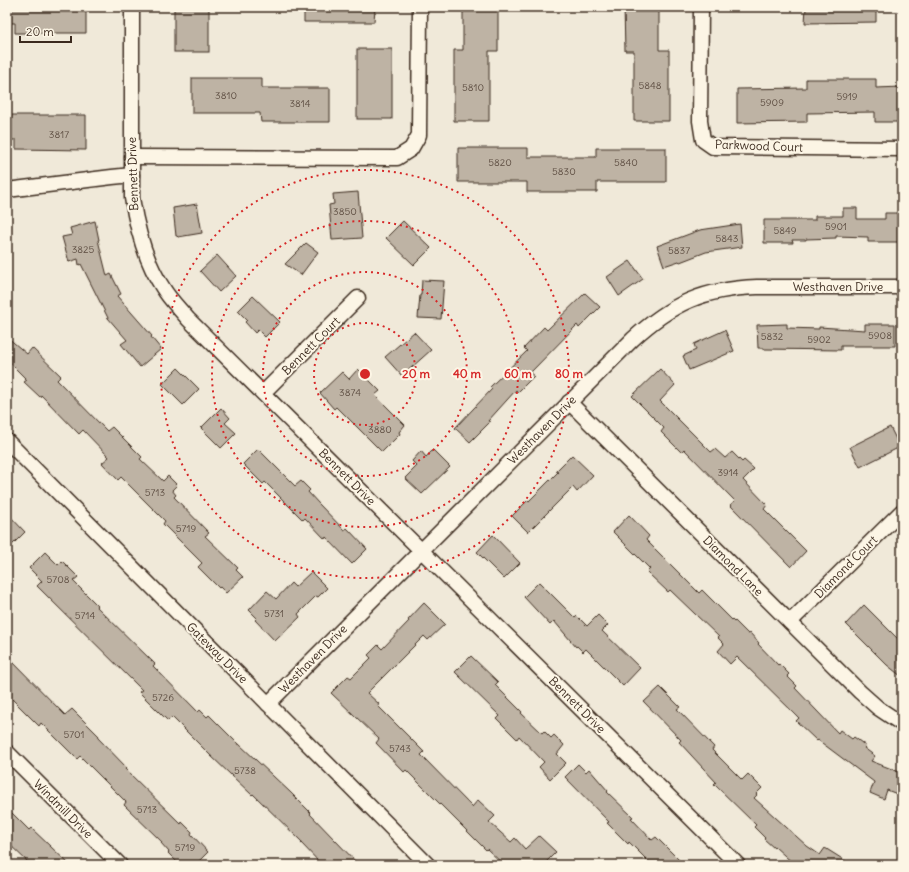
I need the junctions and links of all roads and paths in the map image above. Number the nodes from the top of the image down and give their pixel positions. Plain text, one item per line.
1 (132, 7) edge
2 (420, 7) edge
3 (701, 7) edge
4 (902, 149) edge
5 (132, 157) junction
6 (132, 175) junction
7 (7, 190) edge
8 (902, 287) edge
9 (358, 298) dead end
10 (264, 393) junction
11 (569, 402) junction
12 (7, 441) edge
13 (902, 511) edge
14 (421, 550) junction
15 (790, 622) junction
16 (268, 704) junction
17 (902, 724) edge
18 (7, 752) edge
19 (120, 865) edge
20 (428, 865) edge
21 (738, 865) edge

1 - 5 street, Bennett Drive
2 - 5 street
3 - 4 street, Parkwood Court
5 - 6 street, Bennett Drive
6 - 7 street
6 - 10 street, Bennett Drive
8 - 11 street, Westhaven Drive
9 - 10 street, Bennett Court
10 - 14 street, Bennett Drive
11 - 14 street, Westhaven Drive
11 - 15 street, Diamond Lane
12 - 16 street, Gateway Drive
13 - 15 street, Diamond Court
14 - 16 street, Westhaven Drive
14 - 21 street, Bennett Drive
15 - 17 street, Diamond Lane
16 - 20 street, Gateway Drive
18 - 19 street, Windmill Drive

